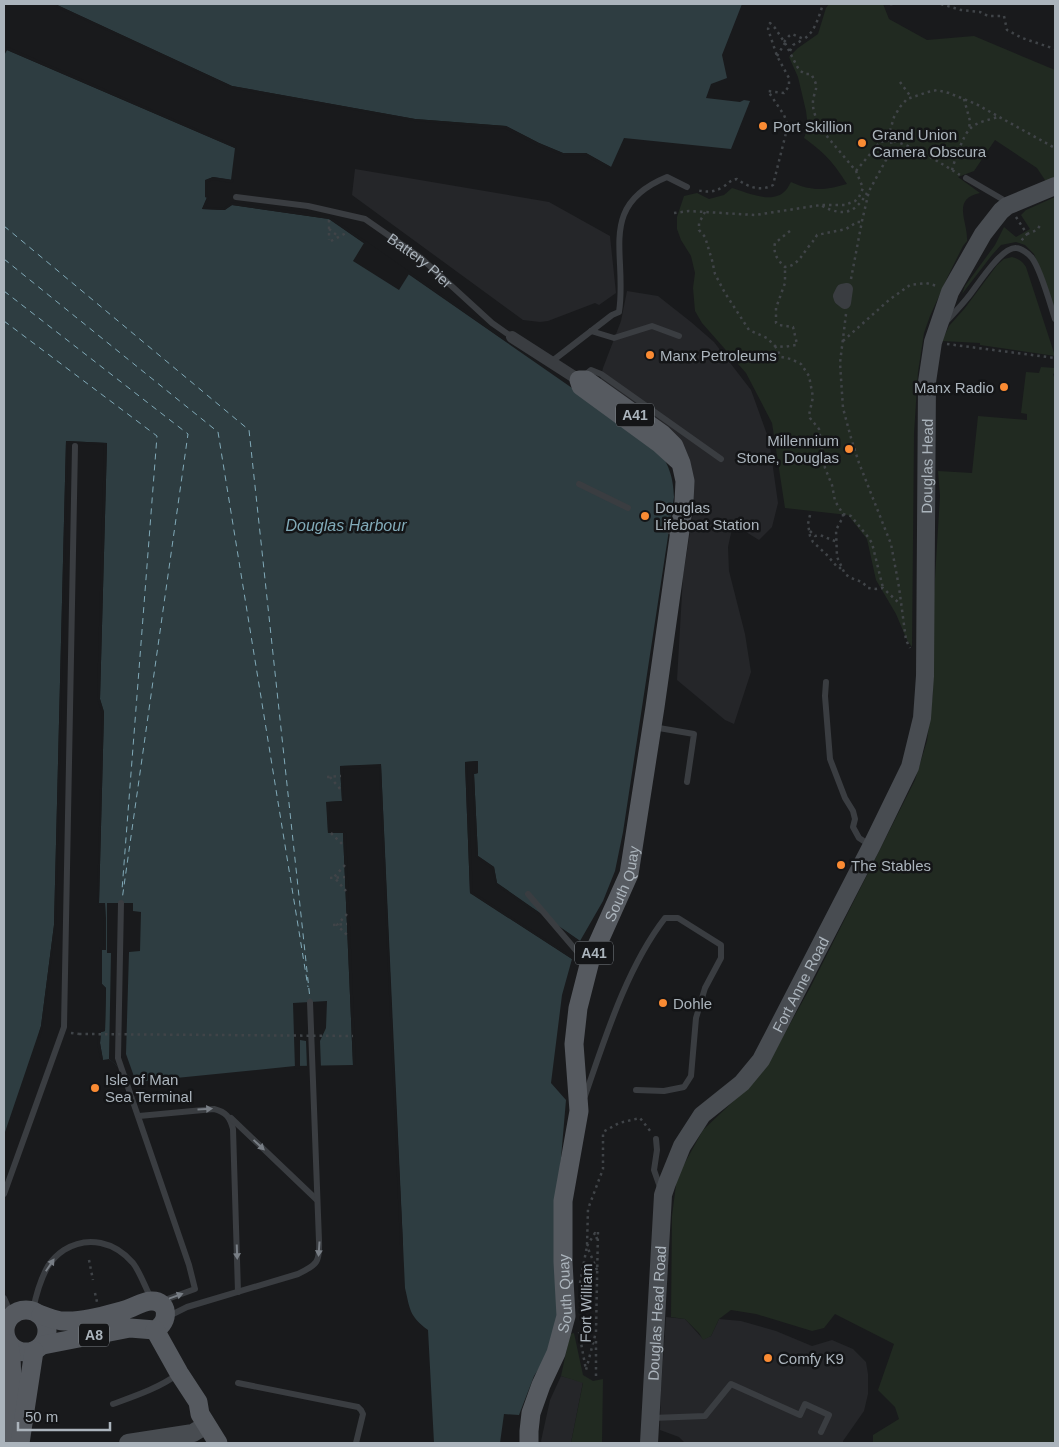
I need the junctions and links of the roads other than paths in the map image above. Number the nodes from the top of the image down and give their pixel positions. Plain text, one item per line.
1 (966, 178) road end
2 (1055, 186) edge
3 (687, 187) road end
4 (236, 197) dead end
5 (1011, 210) junction
6 (1055, 319) edge
7 (591, 331) junction
8 (935, 335) junction
9 (680, 336) dead end
10 (512, 337) joint
11 (551, 362) junction
12 (579, 380) junction
13 (75, 446) dead end
14 (721, 459) dead end
15 (681, 463) joint
16 (579, 484) dead end
17 (628, 508) dead end
18 (826, 682) dead end
19 (652, 727) junction
20 (910, 767) joint
21 (687, 782) dead end
22 (872, 845) junction
23 (528, 894) dead end
24 (121, 903) dead end
25 (580, 955) dead end
26 (310, 1002) dead end
27 (636, 1090) dead end
28 (223, 1111) junction
29 (579, 1111) junction
30 (139, 1116) junction
31 (656, 1139) road end
32 (665, 1189) junction
33 (4, 1194) edge
34 (317, 1200) junction
35 (238, 1292) junction
36 (4, 1298) edge
37 (37, 1313) junction
38 (154, 1314) junction
39 (12, 1316) junction
40 (9, 1344) junction
41 (38, 1348) junction
42 (178, 1373) junction
43 (238, 1382) dead end
44 (198, 1402) junction
45 (113, 1404) dead end
46 (651, 1418) junction
47 (206, 1425) junction
48 (821, 1432) dead end
49 (4, 1443) edge
50 (20, 1443) edge
51 (128, 1443) edge
52 (218, 1443) edge
53 (232, 1443) edge
54 (356, 1443) edge
55 (528, 1443) edge
56 (649, 1443) edge

1 - 5 lane
2 - 5 main road, Douglas Head
3 - 7 lane
4 - 10 lane, Battery Pier
5 - 8 main road, Douglas Head
6 - 8 lane
7 - 9 lane
7 - 11 lane
8 - 20 main road, Douglas Head
10 - 11 street, Battery Pier
11 - 12 street, Battery Pier
12 - 14 lane
12 - 15 main road, Battery Pier / A41
13 - 33 lane
15 - 19 main road, South Quay / A41
16 - 17 lane
18 - 22 lane
19 - 21 lane
19 - 29 main road, South Quay / A41
20 - 22 main road, Fort Anne Road
22 - 32 main road, Fort Anne Road
23 - 25 lane
24 - 30 lane
26 - 34 lane
27 - 29 lane
30 -> 28 lane
28 -> 34 lane
28 -> 35 lane
29 - 55 main road, South Quay / A41
38 -> 30 lane
31 - 32 lane
32 - 46 main road, Douglas Head Road
34 -> 35 lane
35 - 38 lane
36 - 39 lane
37 - 38 main road, A8
37 -> 38 lane
37 - 39 main road
37 - 41 main road
38 - 41 main road, A8
38 - 42 main road
39 - 40 main road
40 - 41 main road
40 - 49 main road
41 - 50 main road
42 - 44 main road
42 - 45 lane
43 - 54 lane
44 - 47 main road
44 - 53 main road
46 - 48 lane
46 - 56 main road, Douglas Head Road
47 - 51 main road
47 - 52 main road

